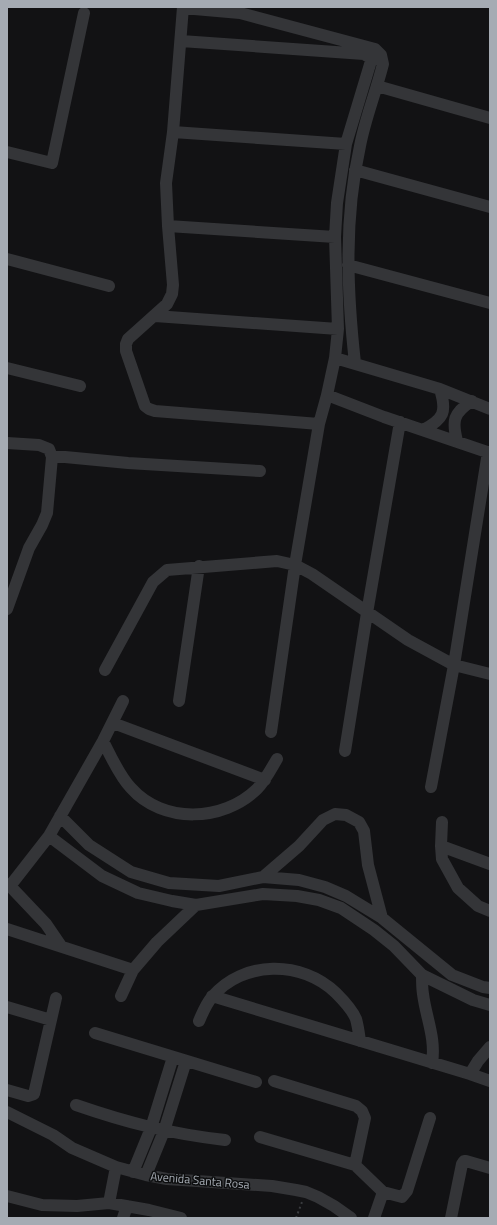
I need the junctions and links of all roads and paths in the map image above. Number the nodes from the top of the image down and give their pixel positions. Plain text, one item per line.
1 (183, 8) edge
2 (84, 13) dead end
3 (181, 41) junction
4 (376, 58) junction
5 (377, 86) junction
6 (490, 118) edge
7 (173, 132) junction
8 (346, 144) junction
9 (7, 152) edge
10 (355, 170) junction
11 (337, 203) junction
12 (350, 204) junction
13 (490, 207) edge
14 (168, 226) junction
15 (335, 237) junction
16 (7, 259) edge
17 (348, 265) junction
18 (109, 286) dead end
19 (490, 303) edge
20 (155, 316) junction
21 (338, 329) junction
22 (335, 358) junction
23 (355, 363) junction
24 (7, 368) edge
25 (80, 386) dead end
26 (440, 389) junction
27 (327, 395) junction
28 (472, 402) junction
29 (490, 409) edge
30 (400, 422) junction
31 (319, 424) junction
32 (423, 430) junction
33 (457, 441) junction
34 (7, 443) edge
35 (489, 452) edge
36 (52, 457) junction
37 (260, 471) dead end
38 (295, 565) junction
39 (200, 566) junction
40 (7, 608) edge
41 (367, 613) junction
42 (454, 665) junction
43 (105, 670) dead end
44 (490, 674) edge
45 (123, 701) dead end
46 (179, 701) dead end
47 (113, 723) junction
48 (271, 732) dead end
49 (103, 741) junction
50 (345, 751) dead end
51 (277, 759) dead end
52 (265, 780) junction
53 (431, 786) dead end
54 (60, 816) junction
55 (442, 822) dead end
56 (49, 836) junction
57 (441, 846) junction
58 (490, 864) edge
59 (263, 877) junction
60 (232, 883) junction
61 (9, 885) edge
62 (235, 899) junction
63 (196, 905) junction
64 (490, 911) edge
65 (382, 918) junction
66 (7, 929) edge
67 (402, 935) junction
68 (60, 946) junction
69 (394, 946) junction
70 (133, 970) junction
71 (422, 975) junction
72 (490, 988) edge
73 (121, 996) dead end
74 (212, 996) junction
75 (56, 998) dead end
76 (490, 1005) edge
77 (7, 1007) edge
78 (51, 1020) junction
79 (199, 1021) dead end
80 (95, 1033) dead end
81 (360, 1041) junction
82 (490, 1047) edge
83 (173, 1057) junction
84 (186, 1061) junction
85 (432, 1062) junction
86 (470, 1074) junction
87 (274, 1081) dead end
88 (490, 1081) edge
89 (256, 1082) dead end
90 (7, 1090) edge
91 (76, 1105) dead end
92 (7, 1112) edge
93 (430, 1118) dead end
94 (151, 1128) junction
95 (164, 1131) junction
96 (260, 1137) dead end
97 (225, 1140) dead end
98 (355, 1165) junction
99 (116, 1167) junction
100 (490, 1168) edge
101 (133, 1172) junction
102 (146, 1176) junction
103 (306, 1192) junction
104 (383, 1192) junction
105 (7, 1196) edge
106 (109, 1203) junction
107 (127, 1206) junction
108 (124, 1218) edge
109 (181, 1218) edge
110 (296, 1218) edge
111 (351, 1218) edge
112 (374, 1218) edge
113 (451, 1218) edge

1 - 3 street
1 - 4 street
2 - 9 street
3 - 4 street
3 - 7 street
4 - 5 street
4 - 8 street
5 - 6 street
5 - 10 street
7 - 8 street
7 - 14 street
8 - 11 street
10 - 12 street
10 - 13 street
11 - 12 street
11 - 15 street
12 - 17 street
14 - 15 street
14 - 20 street
15 - 21 street
16 - 18 street
17 - 19 street
17 - 23 street
20 - 21 street
20 - 31 street
21 - 22 street
22 - 23 street
22 - 27 street
23 - 26 street
24 - 25 street
26 - 28 street
26 - 32 street
27 - 30 street
27 - 31 street
28 - 29 street
28 - 33 street
30 - 32 street
30 - 41 street
31 - 38 street
32 - 33 street
33 - 35 street
34 - 36 street
35 - 42 street
36 - 37 street
36 - 40 street
38 - 39 street
38 - 41 street
38 - 48 street
39 - 43 street
39 - 46 street
41 - 42 street
41 - 50 street
42 - 44 street
42 - 53 street
45 - 47 street
47 - 49 street
47 - 52 street
49 - 52 street
49 - 54 street
51 - 52 street
54 - 56 street
54 - 60 street
55 - 57 street
56 - 61 street
56 - 63 street
57 - 58 street
57 - 64 street
59 - 60 street
59 - 65 street
59 - 65 street
60 - 62 street
61 - 68 street
62 - 63 street
62 - 69 street
63 - 70 street
65 - 67 street
66 - 68 street
67 - 69 street
67 - 72 street
68 - 70 street
69 - 71 street
70 - 73 street
71 - 76 street
71 - 85 street
74 - 79 street
74 - 81 street
74 - 81 street
75 - 78 street
77 - 78 street
78 - 90 street
80 - 83 street
81 - 85 street
82 - 86 street
83 - 84 street
83 - 94 street
84 - 89 street
84 - 95 street
85 - 86 street
86 - 88 street
87 - 98 street
91 - 94 street
92 - 99 street, Avenida Santa Rosa
93 - 104 street
94 - 95 street
94 - 101 street
95 - 97 street
95 - 102 street
96 - 98 street
98 - 104 street
99 - 101 street, Avenida Santa Rosa
99 - 106 street
100 - 113 street
101 - 102 street, Avenida Santa Rosa
102 - 103 street, Avenida Santa Rosa
103 - 110 path
103 - 111 street, Avenida Santa Rosa
104 - 112 street
105 - 106 street
106 - 107 street
107 - 108 street
107 - 109 street

